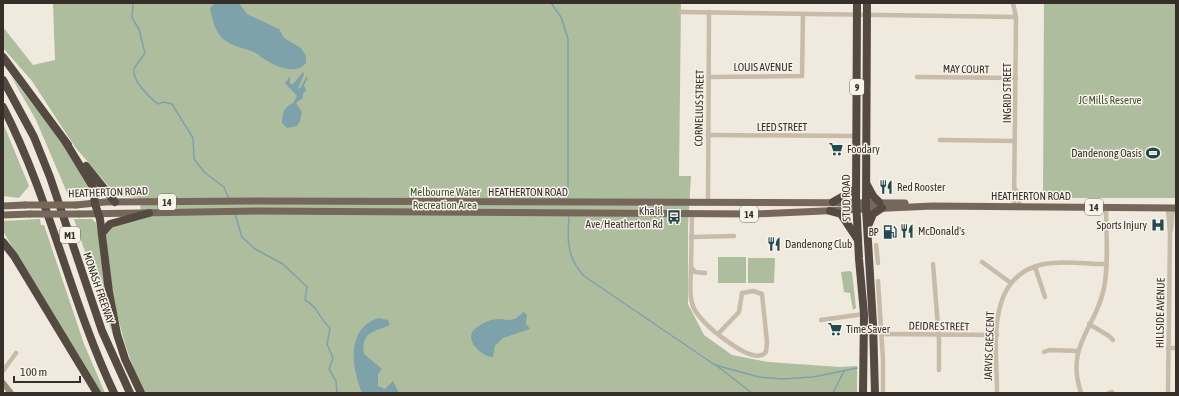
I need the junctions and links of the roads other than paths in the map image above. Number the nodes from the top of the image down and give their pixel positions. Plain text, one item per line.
1 (857, 3) edge
2 (867, 3) edge
3 (1013, 3) edge
4 (682, 12) dead end
5 (709, 12) junction
6 (857, 13) junction
7 (803, 14) junction
8 (867, 16) junction
9 (1016, 17) junction
10 (3, 57) edge
11 (709, 77) junction
12 (917, 77) dead end
13 (1016, 78) junction
14 (3, 80) edge
15 (3, 107) edge
16 (708, 135) junction
17 (857, 136) junction
18 (940, 140) dead end
19 (1015, 140) junction
20 (65, 141) junction
21 (866, 184) junction
22 (856, 189) junction
23 (115, 202) junction
24 (692, 203) junction
25 (95, 204) junction
26 (708, 204) junction
27 (881, 205) junction
28 (3, 206) edge
29 (857, 206) junction
30 (866, 206) junction
31 (1017, 206) junction
32 (831, 207) junction
33 (1106, 207) junction
34 (1172, 208) edge
35 (149, 213) junction
36 (99, 214) junction
37 (692, 214) junction
38 (708, 214) junction
39 (3, 215) edge
40 (867, 227) junction
41 (102, 233) junction
42 (3, 235) edge
43 (734, 236) dead end
44 (691, 237) junction
45 (858, 240) junction
46 (3, 242) edge
47 (876, 245) dead end
48 (873, 254) junction
49 (14, 256) junction
50 (982, 262) dead end
51 (878, 263) dead end
52 (934, 264) dead end
53 (1105, 264) junction
54 (1035, 266) junction
55 (691, 268) junction
56 (706, 273) dead end
57 (878, 281) dead end
58 (1010, 283) junction
59 (1046, 297) dead end
60 (864, 314) junction
61 (821, 320) dead end
62 (1089, 324) junction
63 (718, 334) junction
64 (881, 334) junction
65 (938, 335) junction
66 (997, 335) junction
67 (1113, 340) dead end
68 (1168, 348) junction
69 (1176, 348) edge
70 (1078, 351) junction
71 (1044, 352) dead end
72 (16, 353) dead end
73 (939, 370) dead end
74 (3, 371) edge
75 (3, 383) edge
76 (11, 393) edge
77 (97, 393) edge
78 (114, 393) edge
79 (130, 393) edge
80 (141, 393) edge
81 (863, 393) edge
82 (875, 393) edge
83 (883, 393) edge
84 (997, 393) edge
85 (1081, 393) edge
86 (1168, 393) edge

1 - 6 highway, STUD ROAD / 9
2 - 8 highway, STUD ROAD / 9
3 - 9 street, INGRID STREET
4 - 5 street
5 - 7 street
5 - 11 street, CORNELIUS STREET
6 - 7 street
6 - 8 street
6 - 17 highway, STUD ROAD / 9
7 - 11 street, LOUIS AVENUE
8 - 9 street
8 - 21 highway, STUD ROAD / 9
9 - 13 street, INGRID STREET
10 - 20 highway
11 - 16 street, CORNELIUS STREET
12 - 13 street, MAY COURT
13 - 19 street, INGRID STREET
14 - 79 highway, MONASH FREEWAY / M1
15 - 78 highway, M1
16 - 17 street, LEED STREET
16 - 26 street, CORNELIUS STREET
17 - 22 highway, STUD ROAD / 9
18 - 19 street
19 - 31 street, INGRID STREET
20 - 23 highway
20 - 25 highway
21 - 27 highway
21 - 30 highway, STUD ROAD / 9
22 - 29 highway, STUD ROAD / 9
22 - 32 highway
23 - 24 main road, HEATHERTON ROAD / 14
23 - 25 main road, HEATHERTON ROAD / 14
24 - 26 main road, HEATHERTON ROAD / 14
24 - 37 main road
25 - 28 main road, HEATHERTON ROAD / 14, bridge
25 - 36 highway
26 - 32 main road, HEATHERTON ROAD / 14
26 - 38 main road
27 - 30 main road, HEATHERTON ROAD / 14
27 - 31 main road, HEATHERTON ROAD / 14
27 - 40 highway
29 - 30 main road, HEATHERTON ROAD / 14
29 - 32 main road, HEATHERTON ROAD / 14
29 - 45 highway, STUD ROAD / 9
30 - 40 highway, STUD ROAD / 9
31 - 33 main road, HEATHERTON ROAD / 14
32 - 38 main road, HEATHERTON ROAD / 14
32 - 45 highway
33 - 34 main road, HEATHERTON ROAD / 14
33 - 53 street
34 - 68 street, HILLSIDE AVENUE
35 - 36 main road, HEATHERTON ROAD / 14
35 - 37 main road, HEATHERTON ROAD / 14
35 - 41 highway
36 - 39 main road, HEATHERTON ROAD / 14, bridge
36 - 41 highway
37 - 38 main road, HEATHERTON ROAD / 14
37 - 44 street
40 - 48 highway, STUD ROAD / 9
41 - 80 highway
42 - 49 highway
43 - 44 street
44 - 55 street
45 - 60 highway, STUD ROAD / 9
46 - 49 highway
47 - 48 street
48 - 51 street
48 - 82 highway, STUD ROAD / 9
49 - 77 highway
50 - 58 street
52 - 65 street
53 - 54 street, JARVIS CRESCENT
53 - 62 street
54 - 58 street, JARVIS CRESCENT
54 - 59 street
55 - 56 street
55 - 63 street
57 - 64 street
58 - 66 street, JARVIS CRESCENT
60 - 61 street
60 - 81 highway, STUD ROAD / 9
62 - 67 street
62 - 70 street
63 - 63 street
64 - 65 street, DEIDRE STREET
64 - 83 street
65 - 66 street, DEIDRE STREET
65 - 73 street
66 - 84 street, JARVIS CRESCENT
68 - 69 street
68 - 86 street, HILLSIDE AVENUE
70 - 71 street
70 - 85 street
72 - 74 street
75 - 76 street

